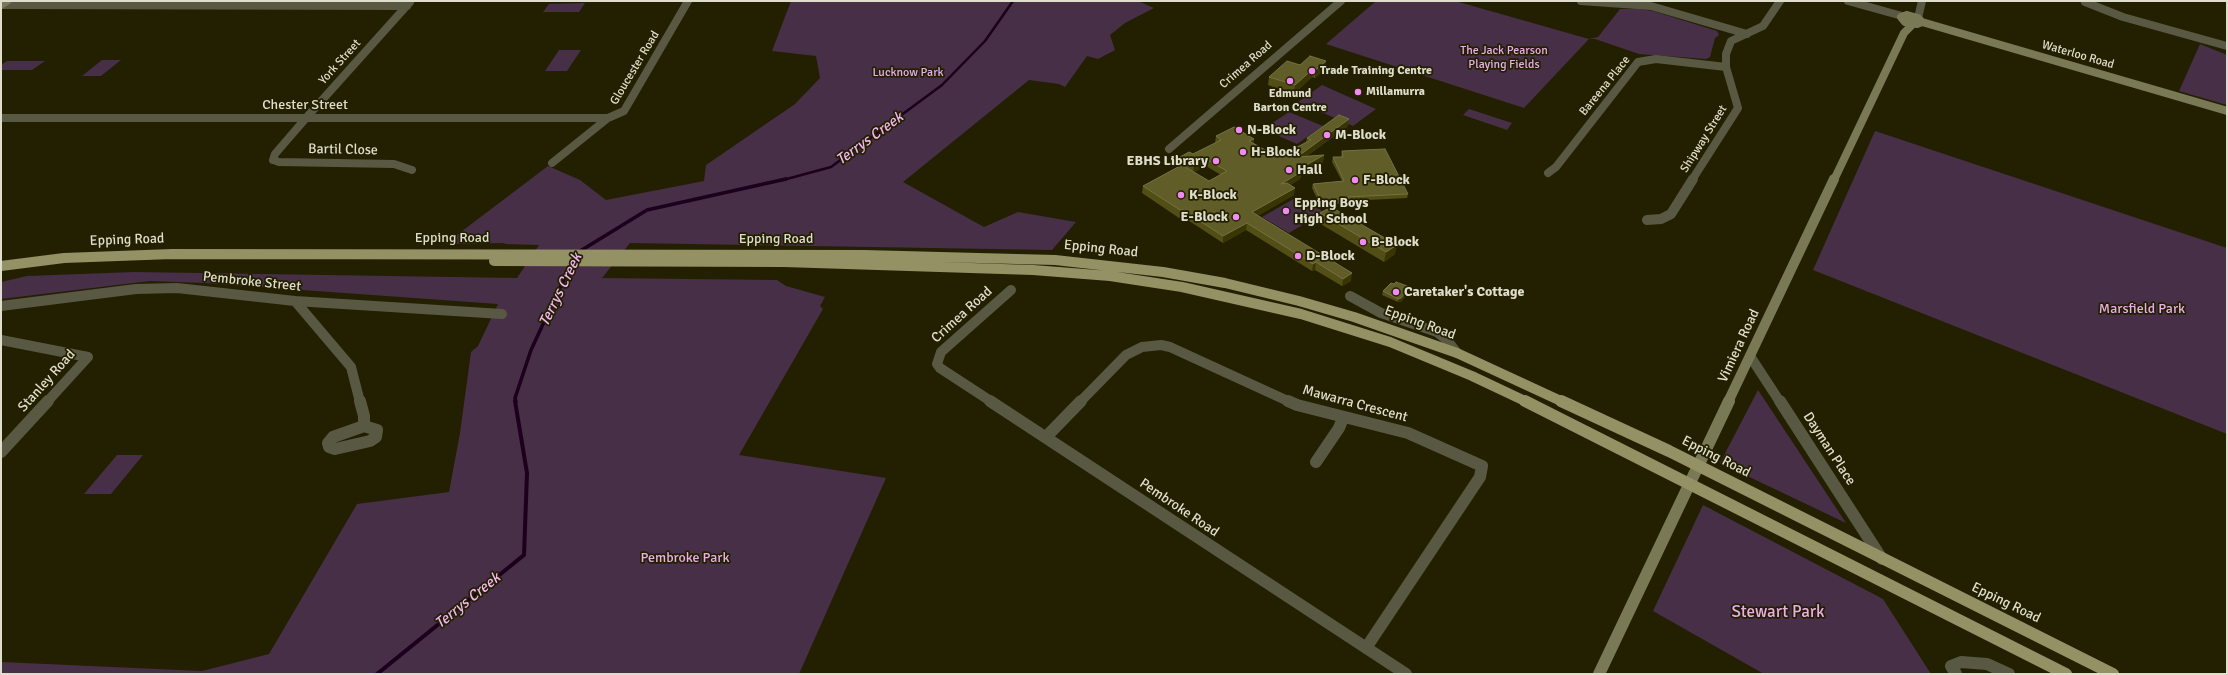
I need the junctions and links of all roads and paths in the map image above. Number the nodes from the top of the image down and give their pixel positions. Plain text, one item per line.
1 (7, 1) edge
2 (688, 1) edge
3 (1341, 1) edge
4 (1581, 1) edge
5 (1780, 1) edge
6 (1848, 1) edge
7 (2085, 2) dead end
8 (409, 3) edge
9 (1920, 4) edge
10 (1, 5) edge
11 (1910, 15) junction
12 (1903, 19) junction
13 (1920, 20) junction
14 (1913, 24) junction
15 (1906, 31) junction
16 (1747, 34) junction
17 (2227, 46) edge
18 (1726, 67) junction
19 (2227, 111) edge
20 (1, 118) edge
21 (306, 118) junction
22 (608, 118) junction
23 (1169, 149) dead end
24 (273, 160) joint
25 (552, 163) dead end
26 (412, 170) dead end
27 (1548, 173) dead end
28 (1647, 220) dead end
29 (622, 257) junction
30 (522, 258) junction
31 (1, 266) edge
32 (1, 272) edge
33 (1011, 290) dead end
34 (1350, 296) dead end
35 (295, 301) junction
36 (1, 306) edge
37 (502, 314) dead end
38 (1, 340) edge
39 (1457, 353) junction
40 (1750, 356) junction
41 (937, 364) joint
42 (1343, 418) junction
43 (364, 426) dead end
44 (1046, 437) junction
45 (1, 452) edge
46 (1316, 462) dead end
47 (1697, 466) junction
48 (1689, 485) junction
49 (1882, 560) junction
50 (1366, 648) junction
51 (1953, 670) edge
52 (1406, 674) edge
53 (1599, 674) edge
54 (2009, 674) edge
55 (2066, 674) edge
56 (2113, 674) edge

1 - 10 street
2 - 22 street, Gloucester Road
3 - 23 street, Crimea Road
4 - 16 street
5 - 16 street, Shipway Street
6 - 12 street
7 - 17 street
8 - 10 street
8 - 21 street, York Street
9 - 11 street
9 - 13 street
11 - 12 street
11 - 13 street, Waterloo Road
12 - 14 street
12 - 15 street
13 - 14 street
13 - 19 street, Waterloo Road
14 - 15 street, Vimiera Road
15 - 40 street, Vimiera Road
16 - 18 street, Shipway Street
18 - 27 street, Bareena Place
18 - 28 street, Shipway Street
20 - 21 street, Chester Street
21 - 22 street, Chester Street
21 - 24 street, York Street
22 - 25 street, Gloucester Road
24 - 26 street, Bartil Close
29 - 30 main road, Epping Road
29 - 39 main road, Epping Road
29 - 48 main road, Epping Road
30 - 31 main road, Epping Road
30 - 32 main road, Epping Road
33 - 41 street, Crimea Road
34 - 39 street
35 - 36 street, Pembroke Street
35 - 37 street, Pembroke Street
35 - 43 street
38 - 45 street, Stanley Road
39 - 47 main road, Epping Road
40 - 47 street, Vimiera Road
40 - 49 street, Dayman Place
41 - 44 street, Pembroke Road
42 - 44 street, Mawarra Crescent
42 - 46 street
42 - 50 street, Mawarra Crescent
44 - 50 street, Pembroke Road
47 - 48 street, Vimiera Road
47 - 49 main road, Epping Road
48 - 53 street, Vimiera Road
48 - 55 main road, Epping Road
49 - 56 main road, Epping Road
50 - 52 street, Pembroke Road
51 - 54 street

